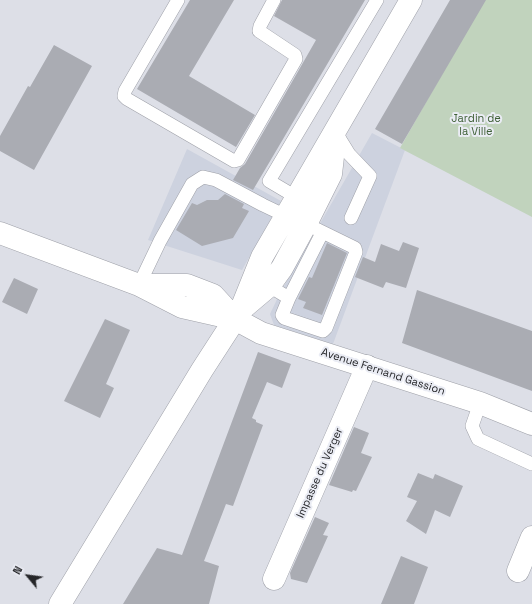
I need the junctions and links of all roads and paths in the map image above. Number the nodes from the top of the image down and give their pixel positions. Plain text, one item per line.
1 (178, 0) edge
2 (274, 0) edge
3 (377, 0) edge
4 (411, 0) edge
5 (336, 132) junction
6 (291, 206) junction
7 (351, 218) dead end
8 (314, 228) junction
9 (0, 233) edge
10 (139, 285) junction
11 (269, 286) junction
12 (289, 298) junction
13 (238, 314) junction
14 (367, 366) junction
15 (480, 403) junction
16 (532, 424) edge
17 (532, 464) edge
18 (532, 537) edge
19 (518, 571) dead end
20 (274, 579) dead end
21 (60, 604) edge

1 - 2 lane
3 - 6 lane
4 - 5 street
5 - 6 street
5 - 7 lane
5 - 8 street
6 - 10 lane
6 - 13 street
8 - 11 street
8 - 12 lane
8 - 12 lane
9 - 10 street, Avenue Fernand Gassion
10 - 13 street, Avenue Fernand Gassion
11 - 12 lane
11 - 13 street
13 - 14 street, Avenue Fernand Gassion
13 - 21 street
14 - 15 street, Avenue Fernand Gassion
14 - 20 street, Impasse du Verger
15 - 16 street, Avenue Fernand Gassion
15 - 17 lane
18 - 19 street

